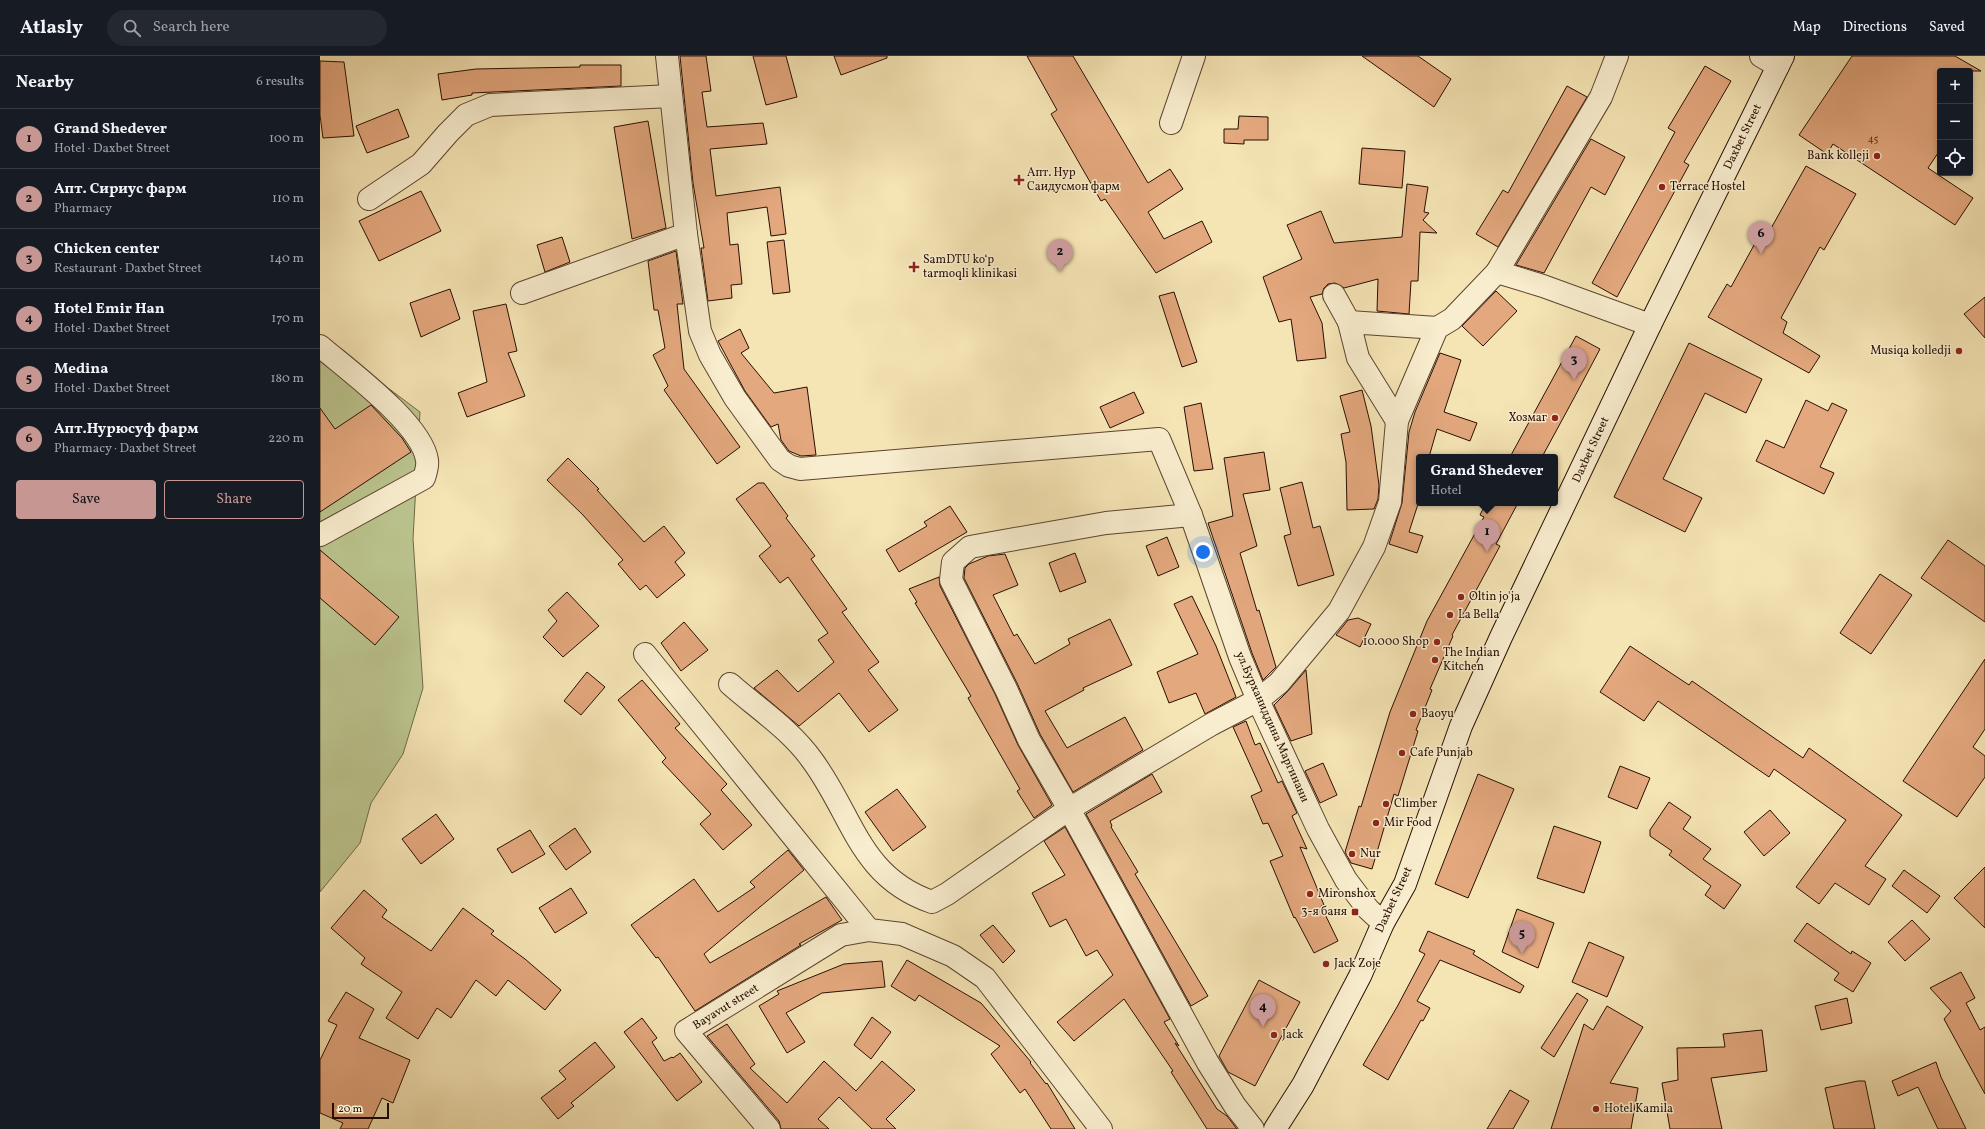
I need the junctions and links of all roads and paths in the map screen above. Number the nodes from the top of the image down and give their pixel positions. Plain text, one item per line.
1 (667, 56) edge
2 (1194, 56) edge
3 (1618, 56) edge
4 (1774, 59) edge
5 (671, 96) junction
6 (1171, 123) dead end
7 (369, 199) dead end
8 (686, 234) junction
9 (1497, 272) junction
10 (522, 293) dead end
11 (1334, 295) dead end
12 (1349, 322) junction
13 (1650, 325) junction
14 (1437, 328) junction
15 (320, 346) edge
16 (1398, 421) junction
17 (1191, 515) junction
18 (320, 535) edge
19 (645, 654) dead end
20 (730, 684) dead end
21 (1258, 700) junction
22 (1070, 809) junction
23 (1383, 923) junction
24 (875, 930) junction
25 (770, 1129) edge
26 (1101, 1129) edge
27 (1254, 1129) edge
28 (1275, 1129) edge

1 - 5 street
2 - 6 street
3 - 9 street
4 - 13 street, Daxbet Street
5 - 7 street
5 - 8 street
8 - 10 street
8 - 17 street, ул.Бурханиддина Маргинани
9 - 13 street
9 - 14 street
11 - 12 street
12 - 14 street
12 - 16 street
13 - 23 street, Daxbet Street
14 - 16 street
15 - 18 street
16 - 21 street
17 - 21 street, ул.Бурханиддина Маргинани
17 - 22 street
19 - 24 street
20 - 22 street
21 - 22 street
21 - 23 street, ул.Бурханиддина Маргинани
22 - 27 street
23 - 28 street, Daxbet Street
24 - 25 street, Bayavut street
24 - 26 street

